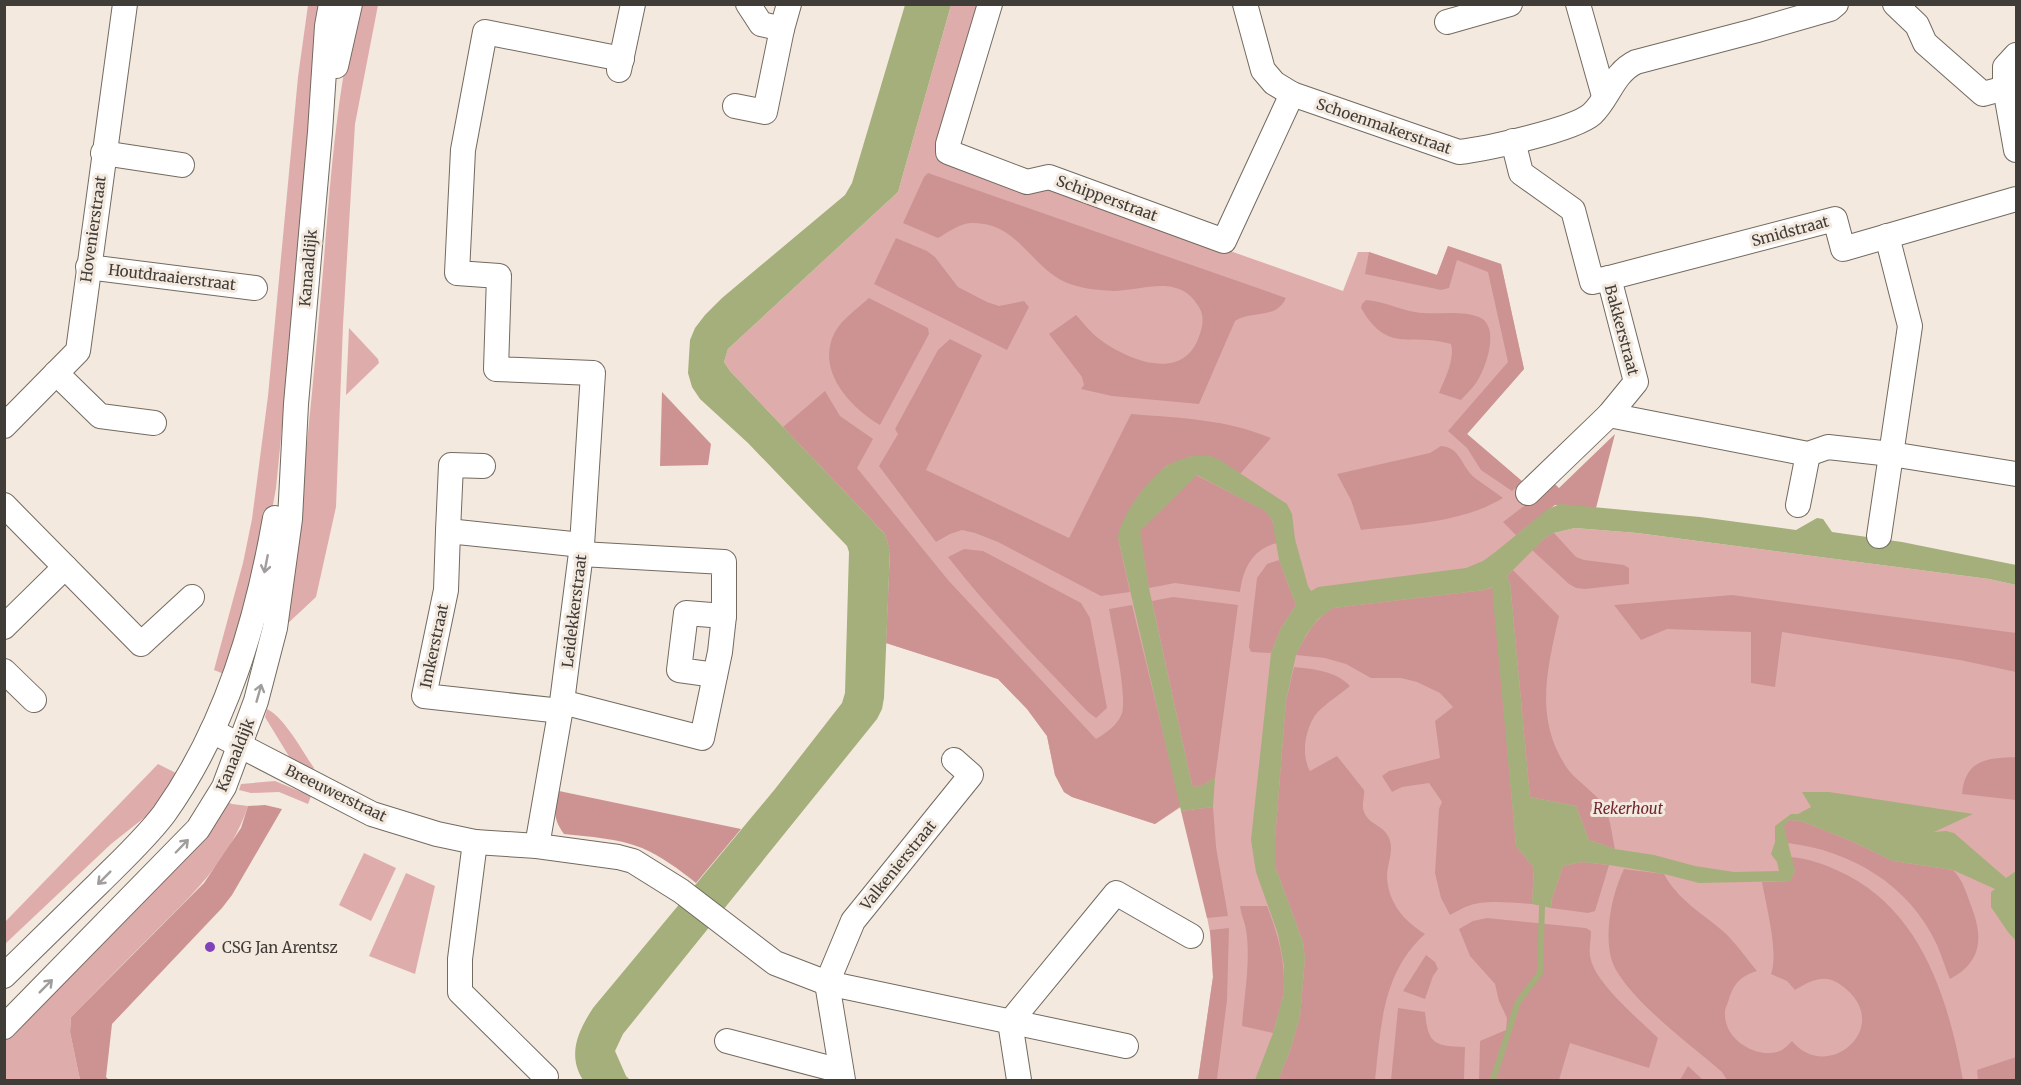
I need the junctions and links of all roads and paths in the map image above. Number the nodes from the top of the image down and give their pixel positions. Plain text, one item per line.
1 (125, 4) edge
2 (331, 4) edge
3 (350, 4) edge
4 (633, 4) edge
5 (748, 4) edge
6 (789, 4) edge
7 (990, 4) edge
8 (1245, 4) edge
9 (1510, 4) edge
10 (1578, 4) edge
11 (1836, 4) edge
12 (1895, 4) edge
13 (1447, 22) dead end
14 (782, 29) junction
15 (2016, 55) edge
16 (2005, 88) junction
17 (1292, 94) junction
18 (1604, 96) junction
19 (735, 106) dead end
20 (320, 132) junction
21 (1513, 141) junction
22 (2016, 150) edge
23 (103, 153) junction
24 (182, 165) dead end
25 (2016, 199) edge
26 (1887, 236) junction
27 (88, 267) junction
28 (1610, 278) junction
29 (255, 288) dead end
30 (56, 373) junction
31 (296, 404) junction
32 (1609, 415) junction
33 (154, 423) dead end
34 (4, 426) edge
35 (1808, 454) junction
36 (1891, 454) junction
37 (483, 466) dead end
38 (2016, 474) edge
39 (1528, 493) dead end
40 (4, 505) edge
41 (1798, 505) dead end
42 (448, 531) junction
43 (1879, 536) dead end
44 (581, 550) junction
45 (65, 567) junction
46 (192, 597) dead end
47 (724, 616) junction
48 (4, 627) edge
49 (4, 671) edge
50 (716, 675) junction
51 (34, 700) dead end
52 (561, 706) junction
53 (212, 731) junction
54 (241, 745) junction
55 (954, 760) dead end
56 (475, 842) junction
57 (537, 846) junction
58 (1191, 936) dead end
59 (4, 976) edge
60 (827, 983) junction
61 (1010, 1022) junction
62 (4, 1027) edge
63 (727, 1041) dead end
64 (1126, 1046) dead end
65 (842, 1076) edge
66 (546, 1077) dead end
67 (1019, 1080) edge

1 - 23 street, Hovenierstraat
2 - 20 street, Kanaaldijk
3 - 20 street, Kanaaldijk
4 - 44 street, Leidekkerstraat
5 - 14 street
6 - 14 street
7 - 17 street, Schipperstraat
8 - 17 street, Schoenmakerstraat
9 - 13 street
10 - 18 street
11 - 18 street, Schoenmakerstraat
12 - 16 street
14 - 19 street
15 - 16 street
16 - 22 street
17 - 21 street, Schoenmakerstraat
18 - 21 street, Schoenmakerstraat
20 - 31 street, Kanaaldijk
21 - 28 street, Bakkerstraat
23 - 24 street
23 - 27 street, Hovenierstraat
25 - 26 street, Smidstraat
26 - 28 street, Smidstraat
26 - 36 street
27 - 29 street, Houtdraaierstraat
27 - 30 street, Hovenierstraat
28 - 32 street, Bakkerstraat
30 - 33 street
30 - 34 street, Hovenierstraat
31 -> 53 street, Kanaaldijk
54 -> 31 street, Kanaaldijk
32 - 35 street
32 - 39 street, Bakkerstraat
35 - 36 street
35 - 41 street
36 - 38 street
36 - 43 street
37 - 42 street, Imkerstraat
40 - 45 street
42 - 44 street
42 - 52 street, Imkerstraat
44 - 47 street
44 - 52 street, Leidekkerstraat
45 - 46 street
45 - 48 street
47 - 50 street
47 - 50 street
49 - 51 street
50 - 52 street
52 - 57 street, Leidekkerstraat
53 - 54 street, Breeuwerstraat
53 -> 59 street, Kanaaldijk
54 - 56 street, Breeuwerstraat
62 -> 54 street, Kanaaldijk
55 - 60 street, Valkenierstraat
56 - 57 street, Breeuwerstraat
56 - 66 street
57 - 60 street
58 - 61 street
60 - 61 street
60 - 65 street
61 - 64 street
61 - 67 street
63 - 65 street

